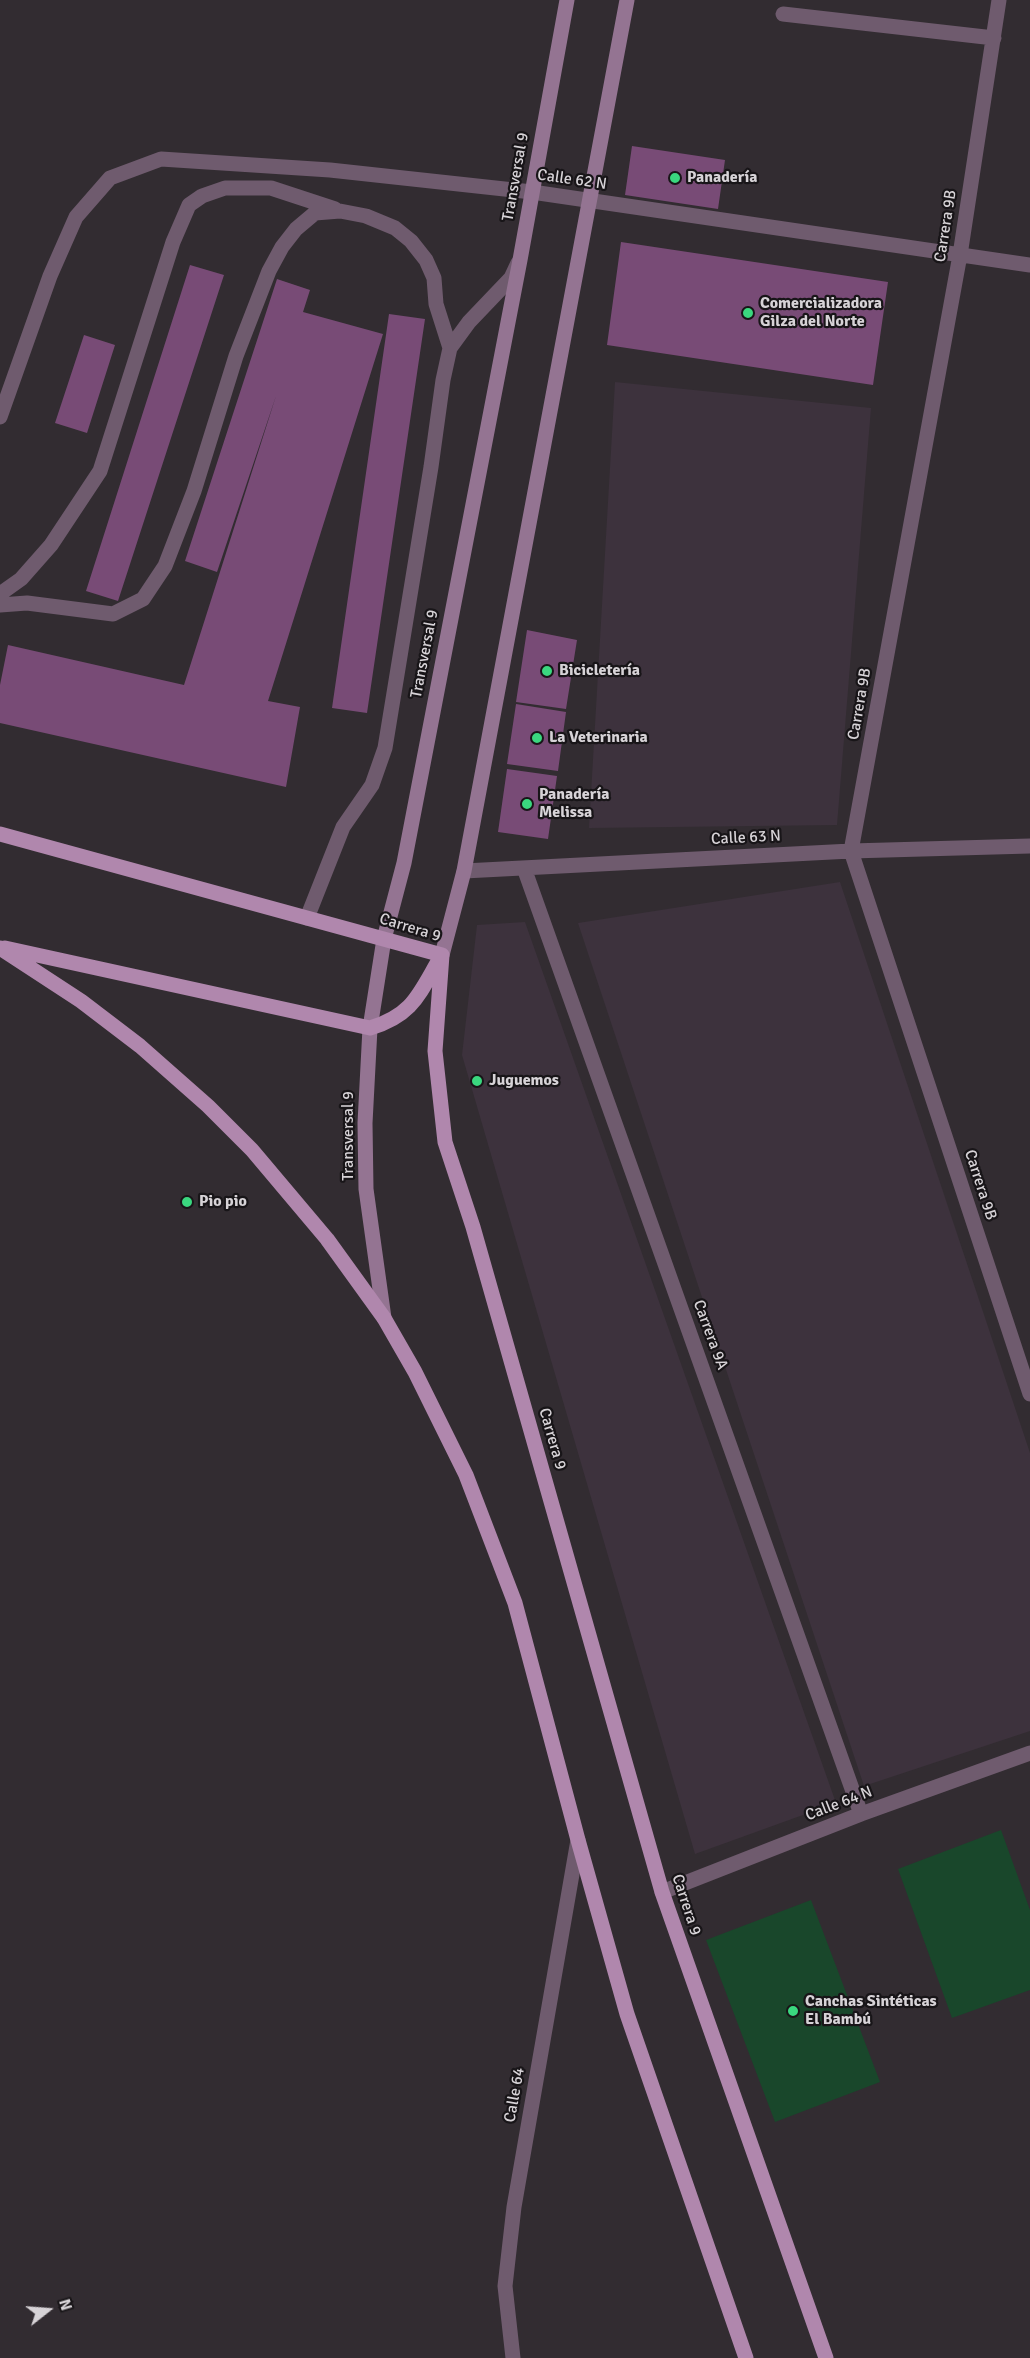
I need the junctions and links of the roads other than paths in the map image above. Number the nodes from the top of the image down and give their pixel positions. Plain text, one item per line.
1 (567, 0) edge
2 (627, 0) edge
3 (999, 0) edge
4 (783, 14) dead end
5 (994, 38) junction
6 (532, 192) junction
7 (590, 200) junction
8 (340, 211) junction
9 (960, 255) junction
10 (520, 260) junction
11 (1030, 265) edge
12 (450, 348) junction
13 (0, 417) edge
14 (0, 594) edge
15 (0, 605) edge
16 (0, 834) edge
17 (1030, 846) edge
18 (851, 851) junction
19 (524, 868) junction
20 (464, 872) junction
21 (307, 918) junction
22 (384, 939) junction
23 (0, 947) edge
24 (442, 955) junction
25 (370, 1028) junction
26 (384, 1318) junction
27 (1030, 1394) edge
28 (1030, 1753) edge
29 (861, 1814) junction
30 (578, 1840) junction
31 (662, 1892) junction
32 (513, 2358) edge
33 (746, 2358) edge
34 (826, 2358) edge

1 - 6 main road, Transversal 9
2 - 7 main road
3 - 5 street, Carrera 9B
4 - 5 street
5 - 9 street, Carrera 9B
6 - 7 street, Calle 62 N
6 - 10 main road, Transversal 9
6 - 13 street, Calle 62 N
7 - 9 street, Calle 62 N
7 - 20 main road
8 - 12 street
8 - 14 street
8 - 15 street
9 - 11 street, Calle 62 N
9 - 18 street, Carrera 9B
10 - 12 street
10 - 22 main road, Transversal 9
12 - 21 street
16 - 21 main road, Carrera 9
17 - 18 street, Calle 63 N
18 - 19 street, Calle 63 N
18 - 27 street, Carrera 9B
19 - 20 street, Calle 63 N
19 - 29 street, Carrera 9A
20 - 24 main road
21 - 22 main road, Carrera 9
22 - 24 main road, Carrera 9
22 - 25 main road, Transversal 9
23 - 25 main road
23 - 26 main road
24 - 25 main road
24 - 31 main road, Carrera 9
25 - 26 main road, Transversal 9
26 - 30 main road
28 - 29 street, Calle 64 N
29 - 31 street, Calle 64 N
30 - 32 street, Calle 64
30 - 33 main road
31 - 34 main road, Carrera 9

